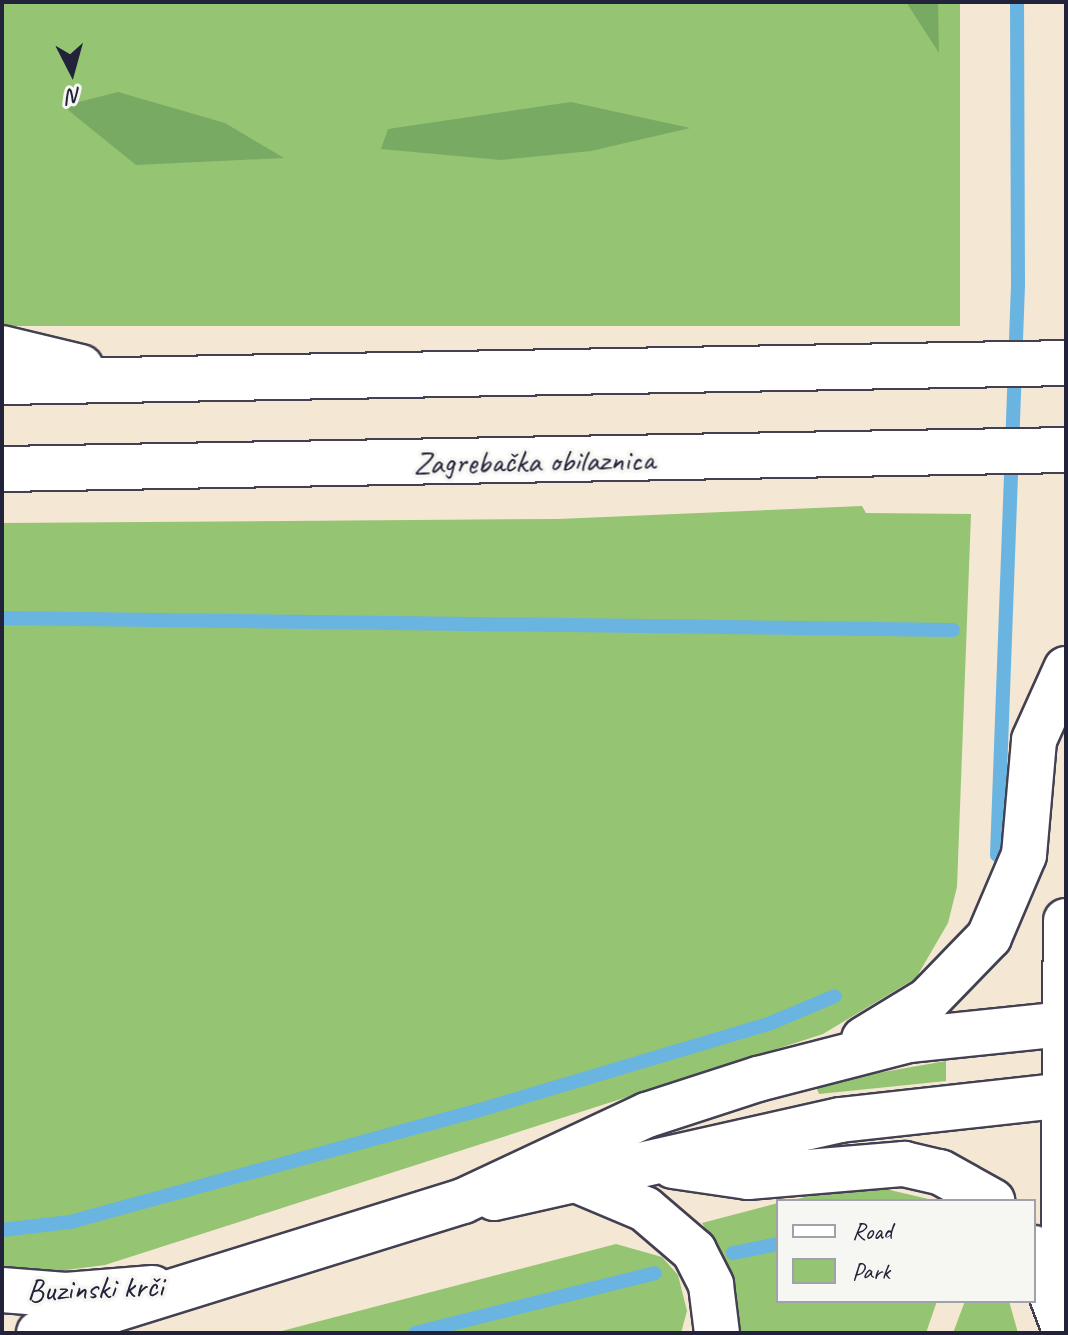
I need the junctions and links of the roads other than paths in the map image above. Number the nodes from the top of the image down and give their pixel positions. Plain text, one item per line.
1 (2, 348) edge
2 (1066, 363) edge
3 (2, 382) edge
4 (121, 382) junction
5 (1066, 450) edge
6 (2, 469) edge
7 (1066, 669) edge
8 (1066, 921) edge
9 (1066, 1024) edge
10 (814, 1063) junction
11 (1066, 1095) edge
12 (659, 1163) junction
13 (583, 1183) junction
14 (988, 1199) edge
15 (463, 1201) junction
16 (1036, 1254) edge
17 (187, 1286) junction
18 (2, 1290) edge
19 (710, 1325) edge
20 (1063, 1329) edge
21 (48, 1332) edge

1 - 4 main road
2 - 4 main road
3 - 4 main road
5 - 6 main road, Zagrebačka obilaznica
7 - 10 main road
8 - 9 main road
9 - 10 main road
9 - 11 main road
10 - 15 main road
11 - 12 main road
11 - 20 main road
12 - 13 main road
12 - 14 main road
13 - 15 main road
13 - 19 main road
15 - 17 main road
16 - 20 main road
17 - 18 main road, Buzinski krči
17 - 21 main road

